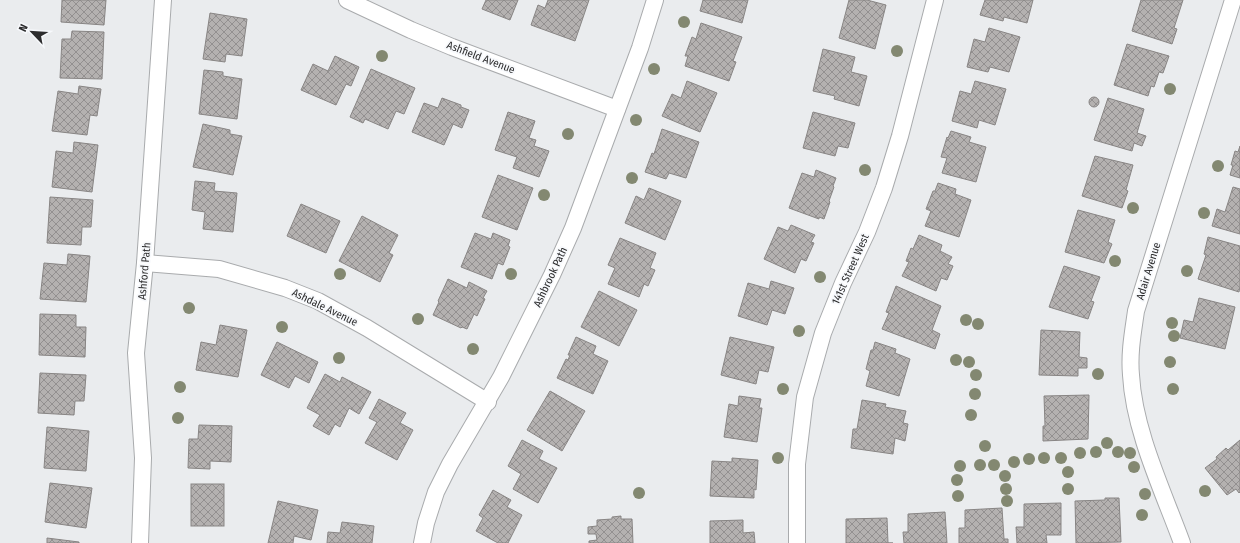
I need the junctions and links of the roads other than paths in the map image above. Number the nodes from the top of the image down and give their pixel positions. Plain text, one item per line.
1 (163, 0) edge
2 (346, 0) edge
3 (655, 0) edge
4 (935, 0) edge
5 (1233, 0) edge
6 (618, 109) junction
7 (145, 263) junction
8 (488, 402) junction
9 (140, 543) edge
10 (422, 543) edge
11 (797, 543) edge
12 (1182, 543) edge

1 - 7 street, Ashford Path
2 - 6 street, Ashfield Avenue
3 - 6 street, Ashbrook Path
4 - 11 street, 141st Street West
5 - 12 street, Adair Avenue
6 - 8 street, Ashbrook Path
7 - 8 street, Ashdale Avenue
7 - 9 street, Ashford Path
8 - 10 street, Ashbrook Path

